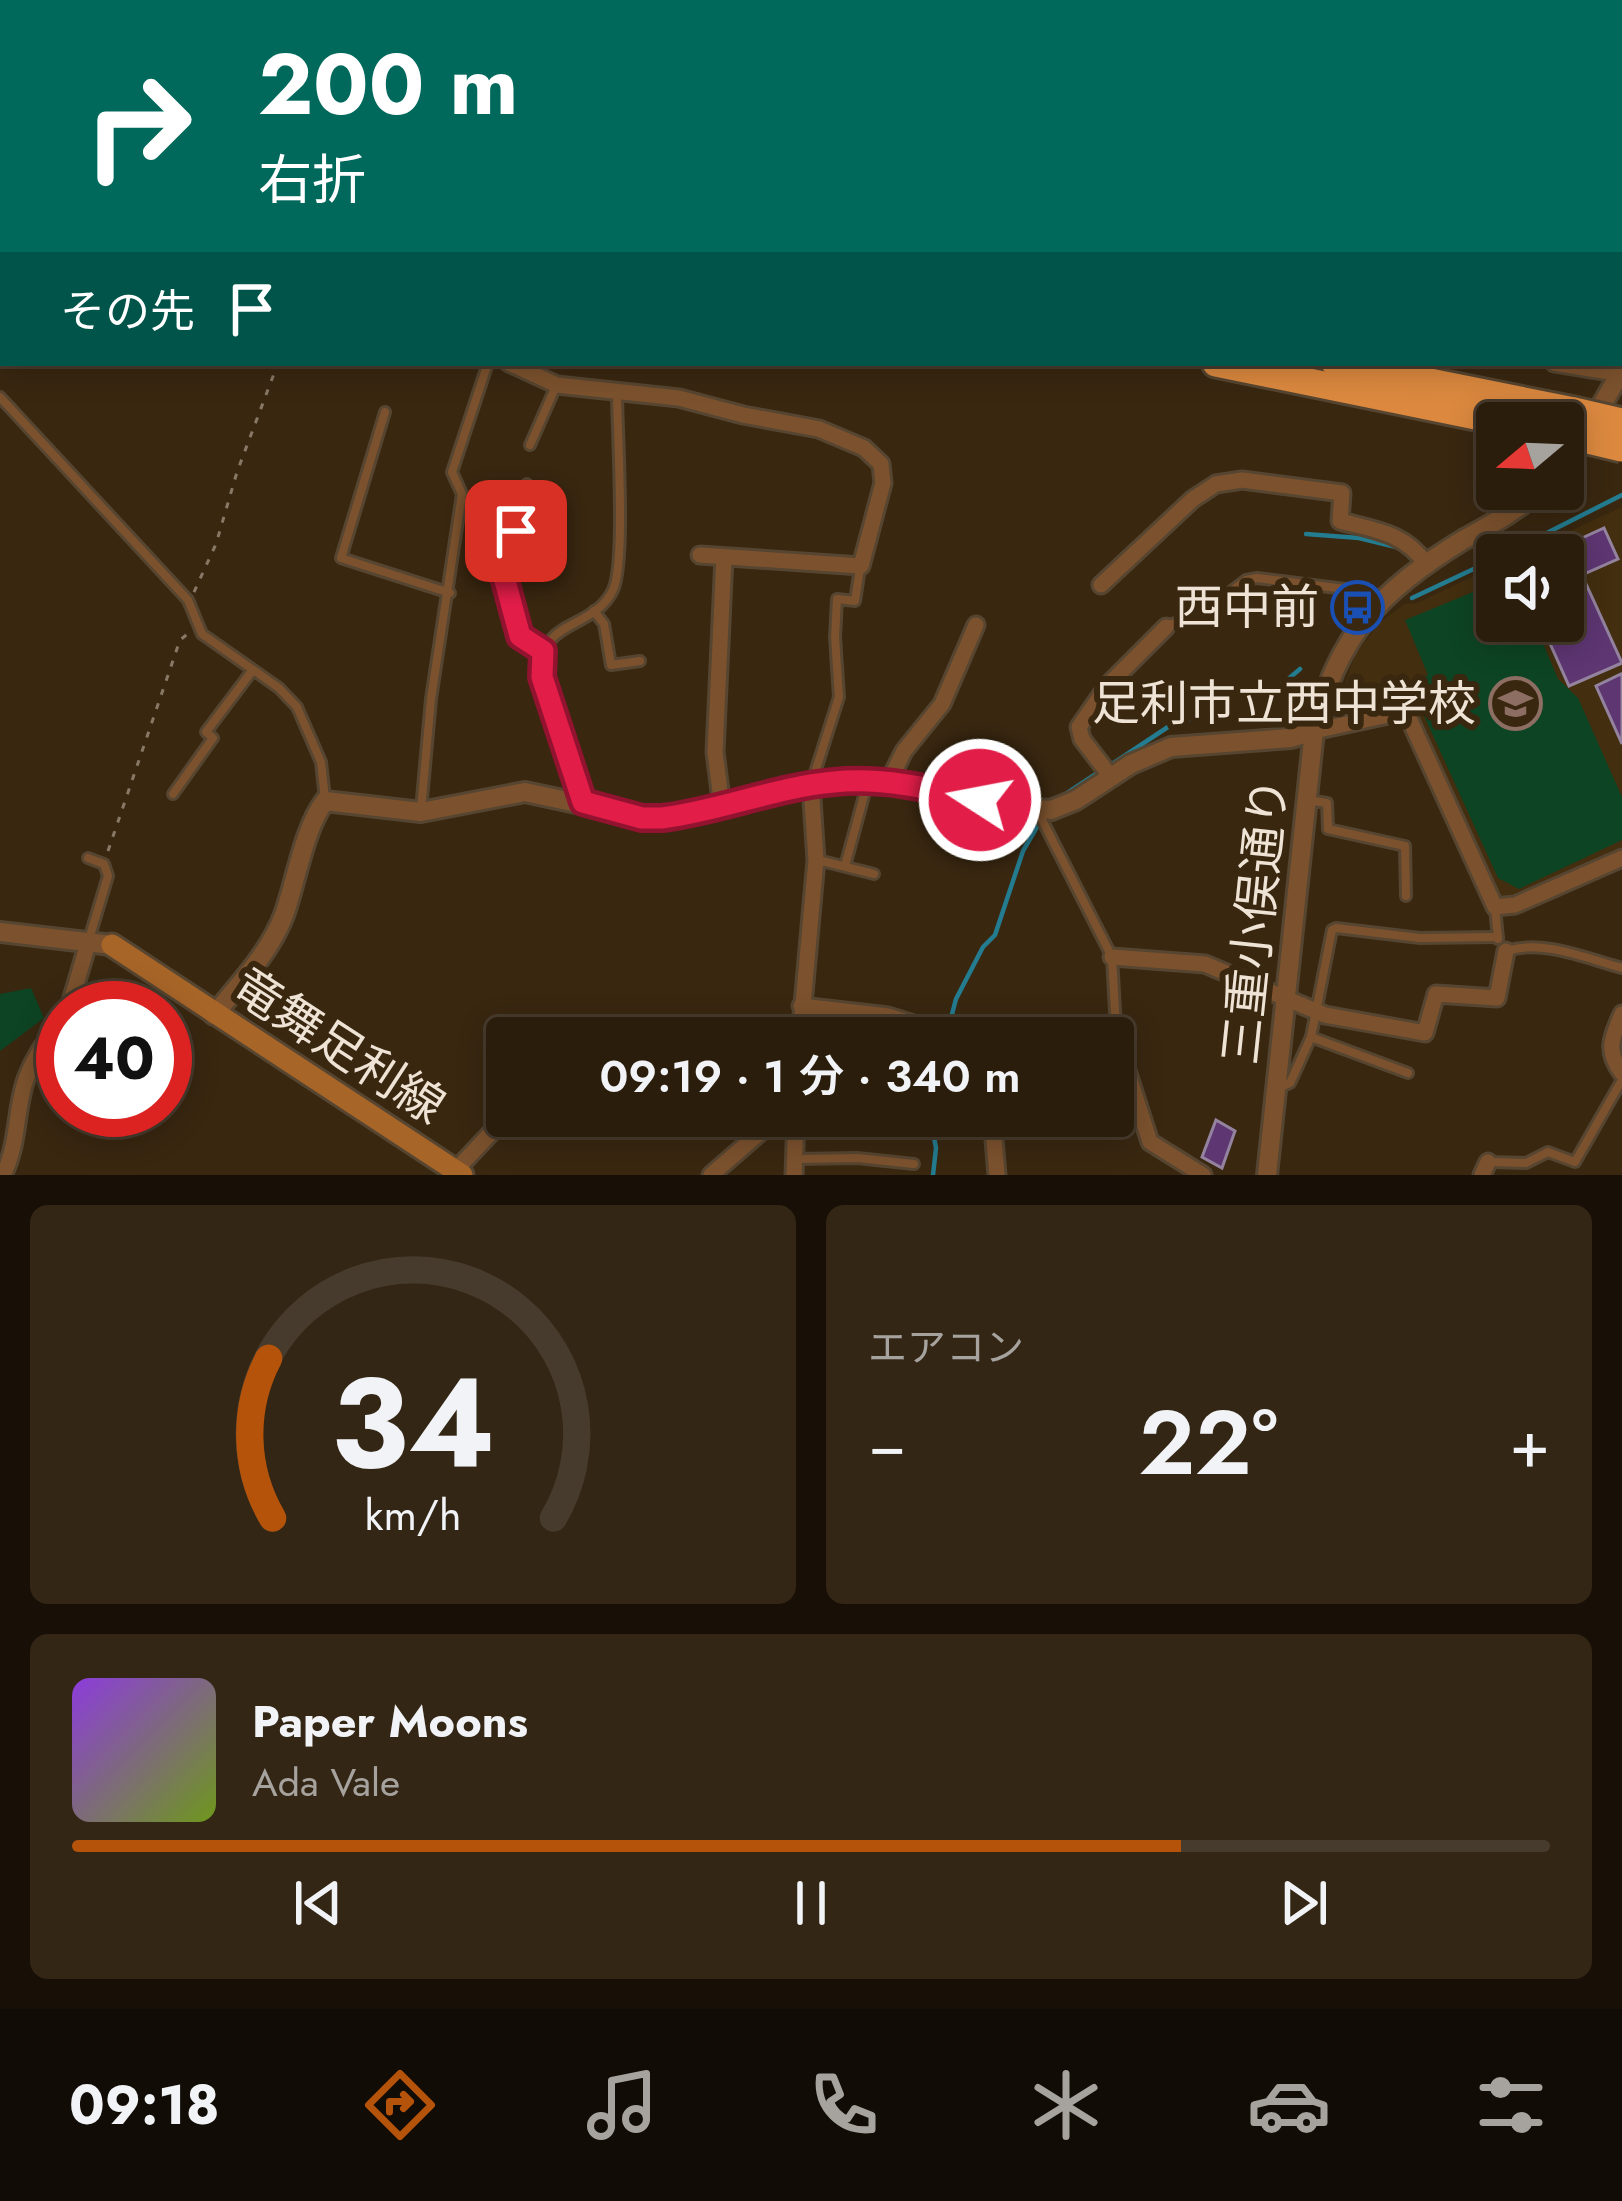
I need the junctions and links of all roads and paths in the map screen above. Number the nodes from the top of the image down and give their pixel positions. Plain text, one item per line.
1 (277, 366) edge
2 (487, 366) edge
3 (516, 366) edge
4 (1231, 366) edge
5 (1347, 366) edge
6 (1576, 366) edge
7 (1621, 372) edge
8 (557, 385) junction
9 (617, 391) junction
10 (0, 398) edge
11 (1487, 402) edge
12 (385, 412) dead end
13 (1476, 416) edge
14 (1622, 422) edge
15 (1584, 423) edge
16 (1584, 430) edge
17 (1584, 431) edge
18 (530, 445) dead end
19 (1622, 448) edge
20 (527, 484) dead end
21 (1512, 510) edge
22 (700, 555) dead end
23 (724, 557) junction
24 (1425, 563) junction
25 (861, 566) junction
26 (1101, 585) dead end
27 (450, 592) junction
28 (188, 600) junction
29 (1377, 602) junction
30 (594, 611) junction
31 (976, 625) dead end
32 (198, 626) junction
33 (1166, 627) joint
34 (543, 651) junction
35 (640, 661) dead end
36 (252, 670) junction
37 (1314, 730) junction
38 (1111, 777) junction
39 (878, 782) junction
40 (811, 785) junction
41 (173, 794) dead end
42 (1307, 800) junction
43 (326, 801) junction
44 (583, 802) junction
45 (722, 807) junction
46 (1037, 811) junction
47 (421, 812) junction
48 (1622, 857) edge
49 (88, 858) dead end
50 (816, 860) junction
51 (104, 864) junction
52 (844, 866) junction
53 (874, 874) dead end
54 (1406, 896) dead end
55 (1495, 907) junction
56 (0, 932) edge
57 (89, 940) junction
58 (1502, 944) junction
59 (112, 945) joint
60 (1112, 957) junction
61 (1622, 968) edge
62 (78, 981) edge
63 (1287, 998) junction
64 (801, 1006) junction
65 (1314, 1009) junction
66 (1622, 1014) edge
67 (214, 1015) junction
68 (801, 1017) edge
69 (891, 1017) edge
70 (1115, 1017) edge
71 (1311, 1037) junction
72 (36, 1061) edge
73 (1408, 1073) dead end
74 (1622, 1076) edge
75 (1276, 1088) junction
76 (1134, 1092) edge
77 (489, 1137) edge
78 (755, 1137) edge
79 (795, 1137) edge
80 (994, 1137) edge
81 (1269, 1152) junction
82 (914, 1164) dead end
83 (794, 1167) edge
84 (1485, 1168) edge
85 (459, 1173) edge
86 (3, 1175) edge
87 (711, 1175) edge
88 (997, 1175) edge
89 (1203, 1175) edge
90 (1256, 1175) edge
91 (1267, 1175) edge

1 - 28 path
2 - 27 lane
3 - 8 street
4 - 13 highway
5 - 11 highway
6 - 7 street
7 - 17 street
8 - 9 street
8 - 18 lane
9 - 25 street
9 - 30 lane
10 - 28 lane
12 - 27 lane
14 - 15 highway, bridge
16 - 19 highway, bridge
20 - 34 lane
21 - 24 street, 三重小俣通り
22 - 23 street
23 - 25 street
23 - 45 street
24 - 26 street
24 - 29 street, 三重小俣通り
25 - 40 lane
27 - 47 lane
28 - 32 lane
29 - 33 lane
29 - 37 street, 三重小俣通り
30 - 34 lane
30 - 35 lane
31 - 39 street
32 - 36 lane
32 - 51 path
33 - 38 street
34 - 44 lane
36 - 41 lane
36 - 43 lane
37 - 38 street
37 - 42 street, 三重小俣通り
37 - 55 street
38 - 46 street
39 - 40 street
39 - 46 street
39 - 52 lane
40 - 45 street
40 - 50 street
42 - 54 lane
42 - 63 street, 三重小俣通り
43 - 47 street
43 - 67 street
44 - 45 street
44 - 47 street
46 - 60 lane
48 - 55 street
49 - 51 lane
50 - 52 lane
50 - 64 street
51 - 57 lane
52 - 53 lane
55 - 58 lane
56 - 57 street
57 - 59 street
57 - 62 street
58 - 61 lane
58 - 65 lane
58 - 65 street
59 - 67 main road, 竜舞足利線
60 - 63 street
60 - 70 lane
63 - 65 street
63 - 75 street, 三重小俣通り
64 - 68 street
64 - 69 street
65 - 71 lane
66 - 74 street
67 - 85 main road, 竜舞足利線
71 - 73 lane
71 - 75 lane
72 - 86 street
74 - 84 lane
75 - 81 street, 三重小俣通り
76 - 89 street
77 - 85 street
78 - 87 street
79 - 83 street
80 - 88 street
81 - 90 lane
81 - 91 street, 三重小俣通り
82 - 83 lane

